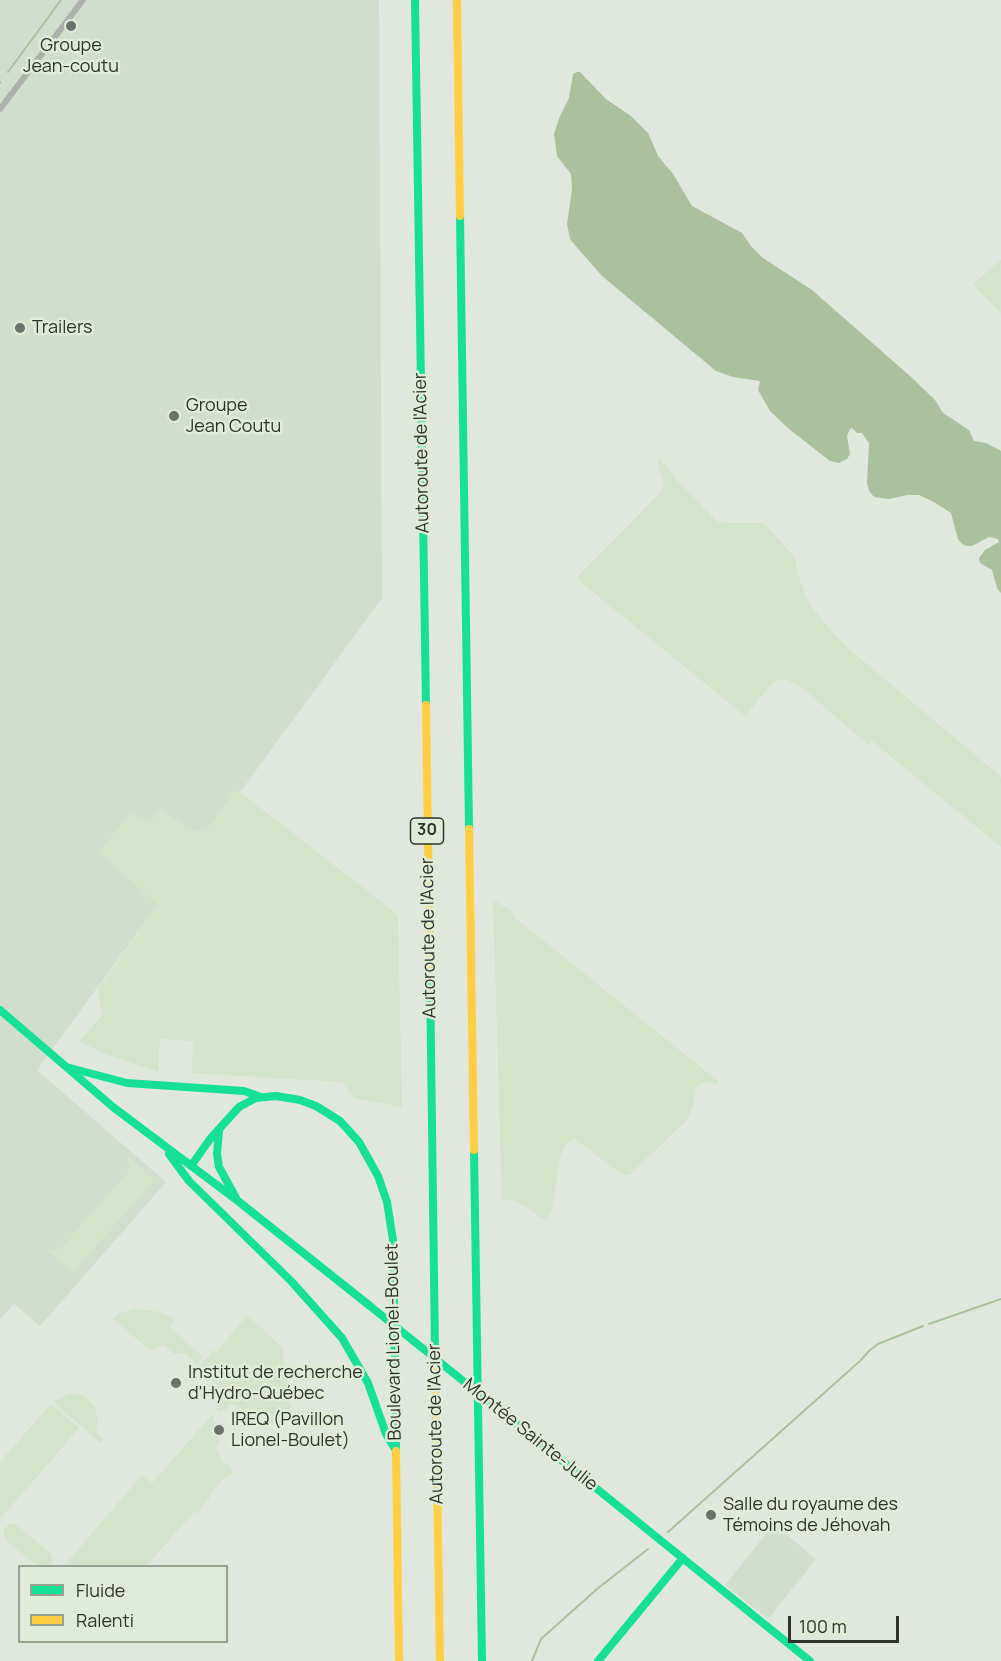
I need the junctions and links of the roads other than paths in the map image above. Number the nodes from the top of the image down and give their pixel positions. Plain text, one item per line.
1 (83, 0) edge
2 (415, 0) edge
3 (457, 0) edge
4 (0, 109) edge
5 (0, 1010) edge
6 (65, 1066) junction
7 (262, 1097) junction
8 (219, 1131) junction
9 (163, 1146) junction
10 (191, 1166) junction
11 (238, 1201) junction
12 (396, 1451) junction
13 (683, 1558) junction
14 (399, 1661) edge
15 (440, 1661) edge
16 (482, 1661) edge
17 (597, 1661) edge
18 (810, 1661) edge

1 - 4 street
2 - 15 main road, Autoroute de l'Acier / 30
3 - 16 main road, 30
5 - 6 main road
6 - 7 main road, Boulevard Lionel-Boulet
6 - 9 main road
7 - 8 main road
7 - 12 main road, Boulevard Lionel-Boulet
8 - 10 main road
8 - 11 main road
9 - 10 main road
9 - 12 main road
10 - 11 main road, Montée Sainte-Julie
11 - 13 main road, Montée Sainte-Julie, bridge
12 - 14 main road, Boulevard Lionel-Boulet
13 - 17 main road
13 - 18 main road, Montée Sainte-Julie

